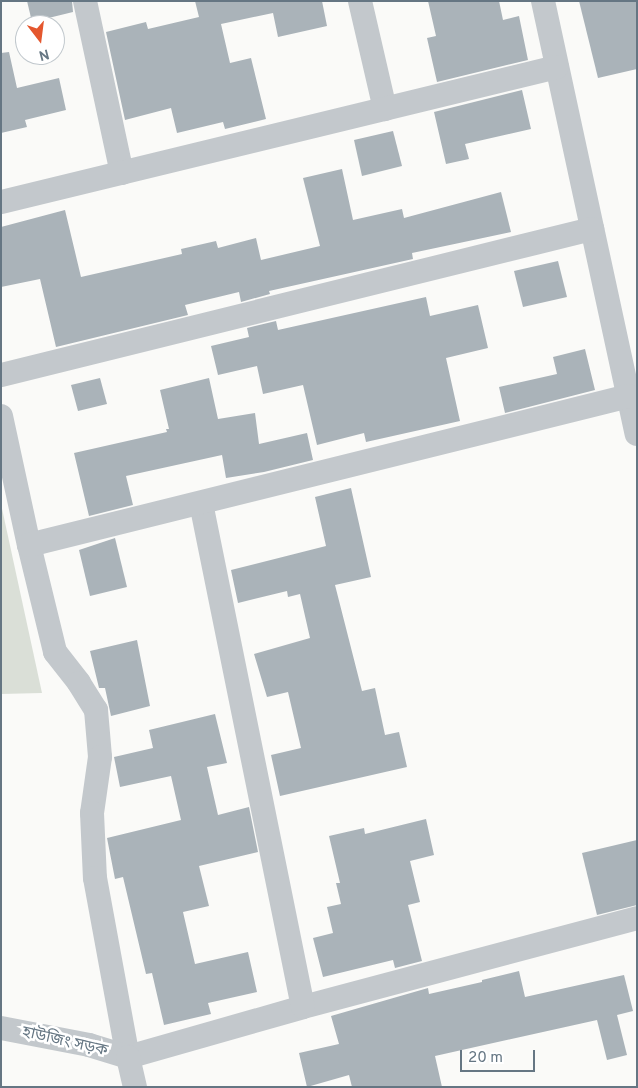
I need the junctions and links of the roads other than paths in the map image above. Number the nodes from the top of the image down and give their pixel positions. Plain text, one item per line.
1 (85, 1) edge
2 (360, 1) edge
3 (543, 1) edge
4 (558, 67) junction
5 (385, 109) junction
6 (122, 173) junction
7 (1, 202) edge
8 (592, 229) junction
9 (1, 375) edge
10 (629, 396) junction
11 (1, 416) edge
12 (637, 434) edge
13 (201, 503) junction
14 (29, 545) junction
15 (637, 918) edge
16 (303, 1007) junction
17 (1, 1028) edge
18 (128, 1058) junction
19 (136, 1087) edge

1 - 6 street
2 - 5 street
3 - 4 street
4 - 5 street
4 - 8 street
5 - 6 street
6 - 7 street
8 - 9 street
8 - 10 street
10 - 12 street
10 - 13 street
11 - 14 street
13 - 14 street
13 - 16 street
14 - 18 street
15 - 16 street
16 - 18 street
17 - 18 street, হাউজিং সড়ক
18 - 19 street, হাউজিং সড়ক

